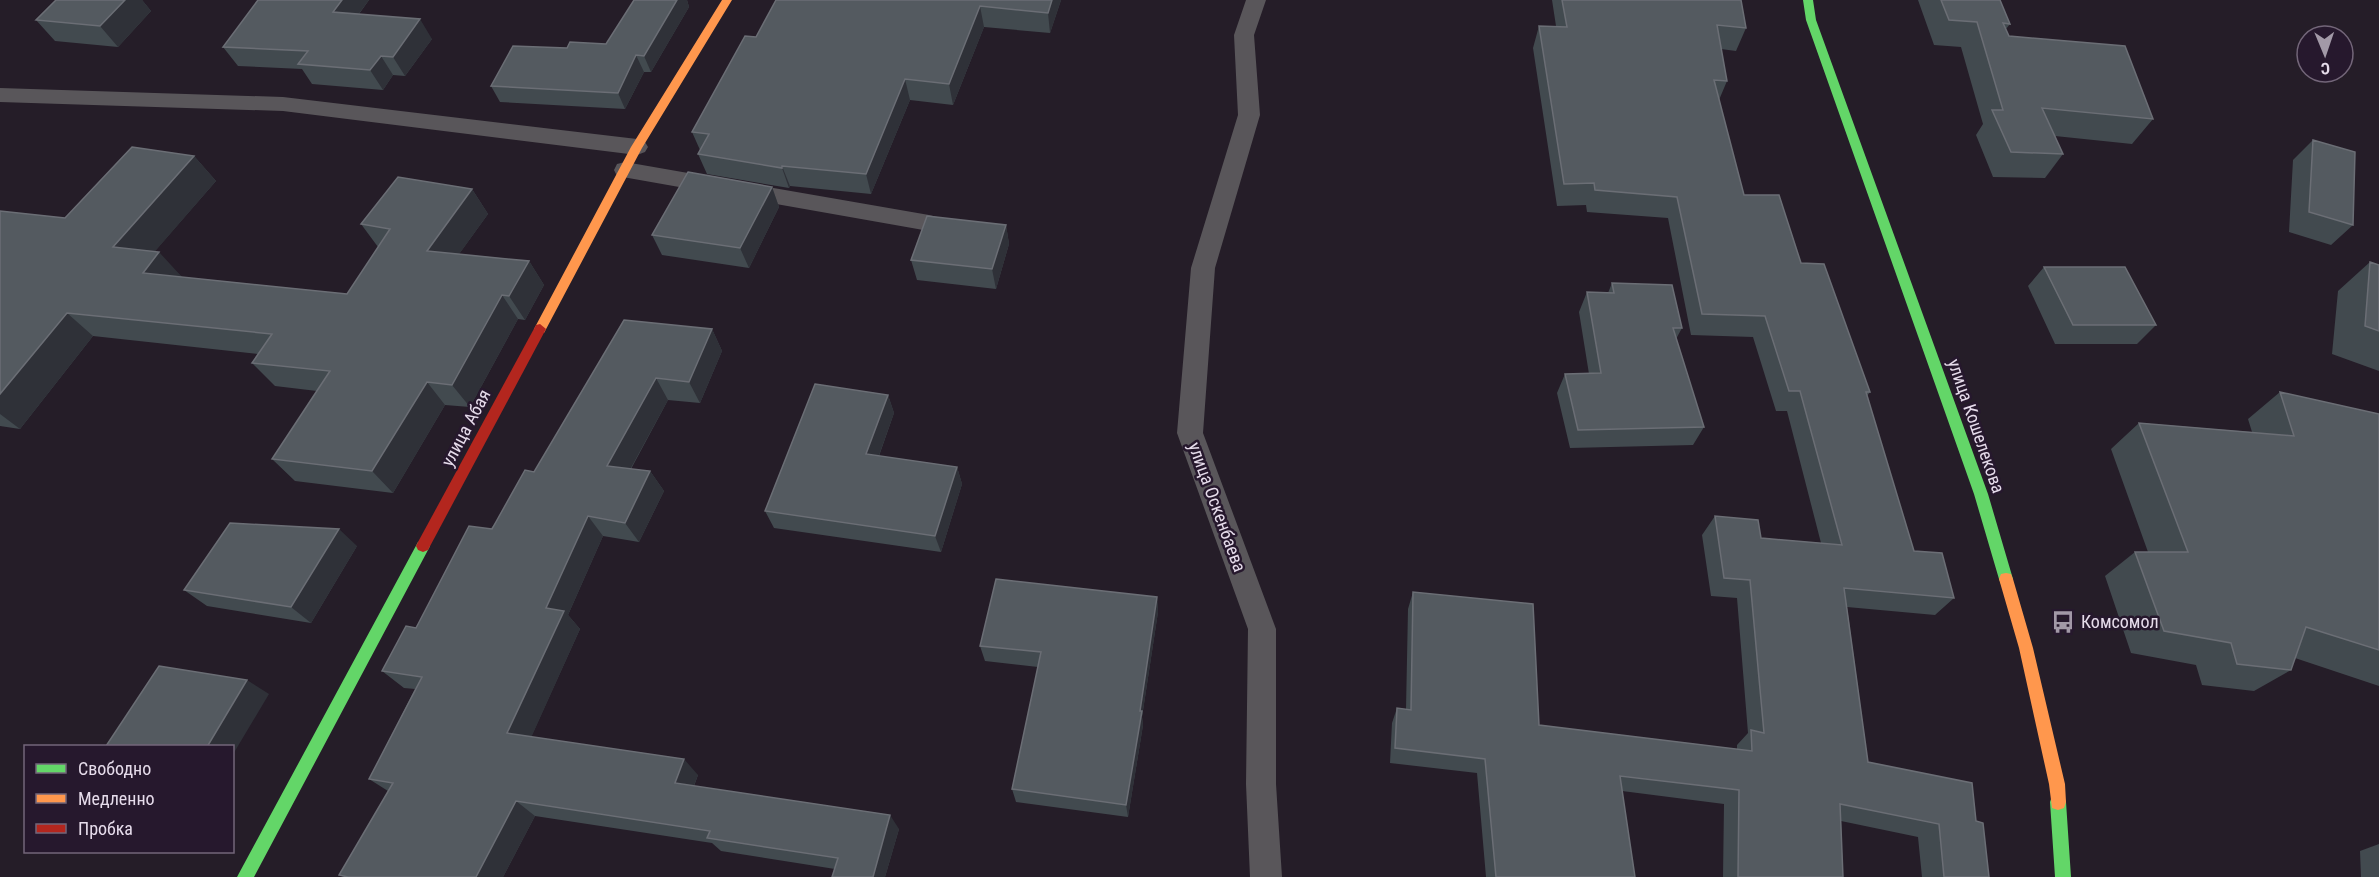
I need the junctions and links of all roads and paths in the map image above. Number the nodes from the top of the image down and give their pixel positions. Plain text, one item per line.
1 (727, 0) edge
2 (1256, 0) edge
3 (1808, 0) edge
4 (0, 95) edge
5 (637, 147) junction
6 (625, 170) junction
7 (929, 223) edge
8 (245, 877) edge
9 (1266, 877) edge
10 (2063, 877) edge

1 - 5 street, улица Абая
2 - 9 lane, улица Оскенбаева
3 - 10 street, улица Кошелекова
4 - 5 lane
5 - 6 street, улица Абая
6 - 7 lane
6 - 8 street, улица Абая

